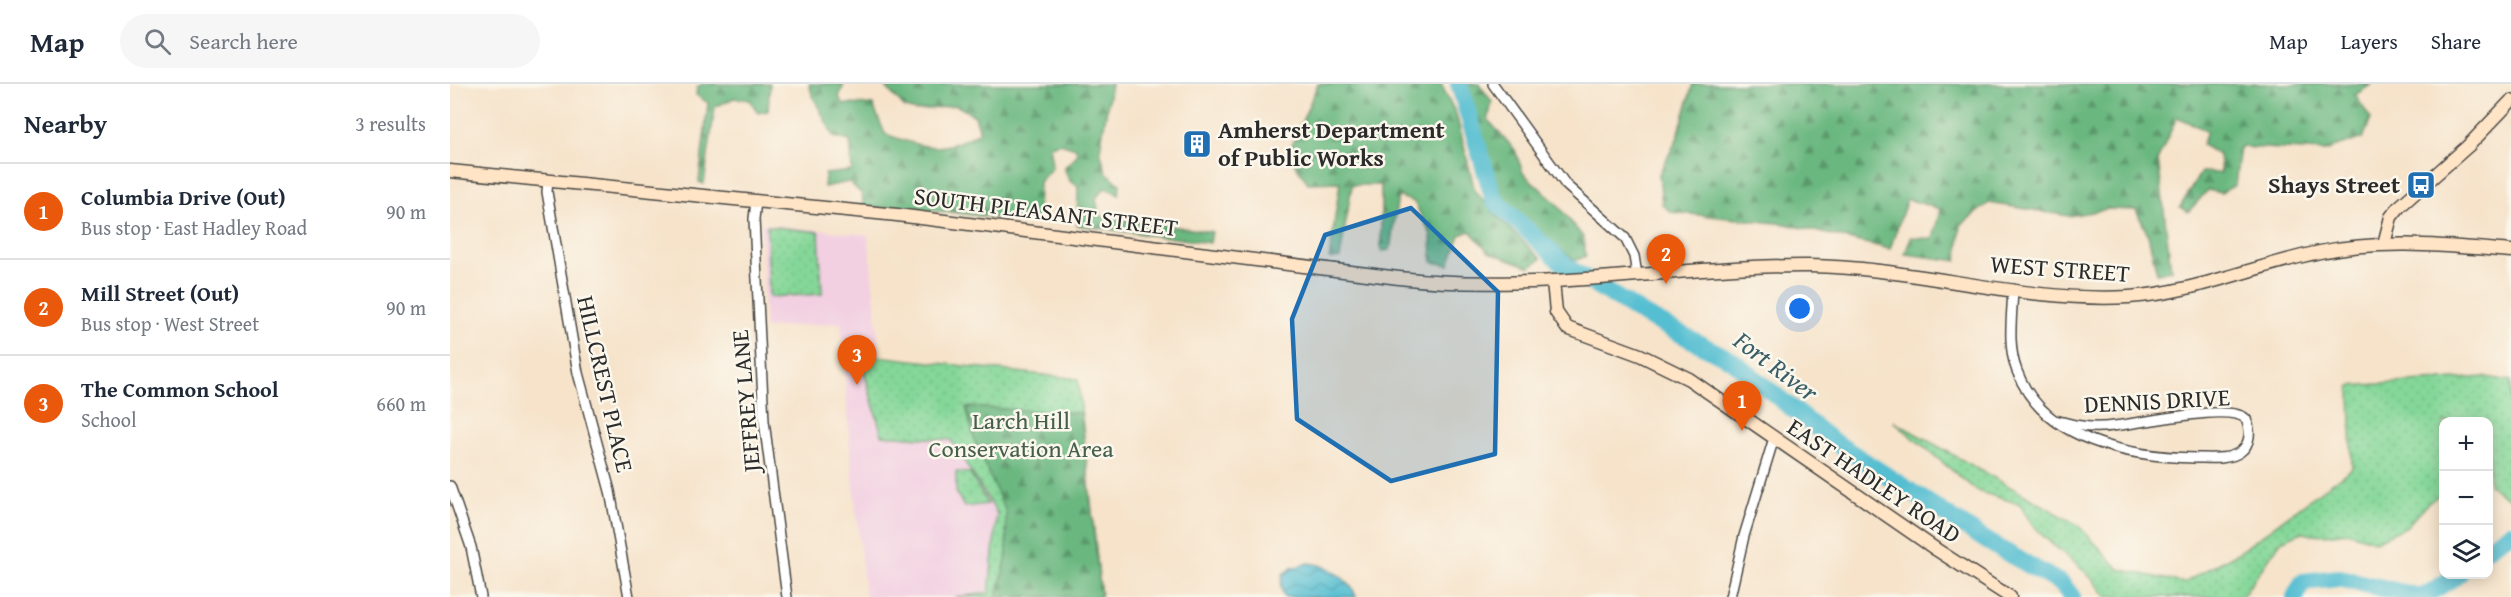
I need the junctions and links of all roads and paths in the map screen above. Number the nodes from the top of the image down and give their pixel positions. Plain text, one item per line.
1 (1493, 84) edge
2 (2511, 101) edge
3 (450, 171) edge
4 (548, 180) junction
5 (756, 201) junction
6 (2384, 244) junction
7 (2511, 251) edge
8 (1636, 275) junction
9 (1553, 281) junction
10 (2013, 289) junction
11 (2055, 420) junction
12 (1774, 438) junction
13 (450, 486) edge
14 (481, 597) edge
15 (629, 597) edge
16 (787, 597) edge
17 (1730, 597) edge
18 (2010, 597) edge

1 - 8 street
2 - 6 main road
3 - 4 main road, SOUTH PLEASANT STREET
4 - 5 main road, SOUTH PLEASANT STREET
4 - 15 street, HILLCREST PLACE
5 - 9 main road, SOUTH PLEASANT STREET
5 - 16 street, JEFFREY LANE
6 - 7 main road, WEST STREET
6 - 10 main road, WEST STREET
8 - 9 main road, SOUTH PLEASANT STREET
8 - 10 main road, WEST STREET
9 - 12 main road, EAST HADLEY ROAD
10 - 11 street, DENNIS DRIVE
11 - 11 street, DENNIS DRIVE
12 - 17 street
12 - 18 main road, EAST HADLEY ROAD
13 - 14 street

